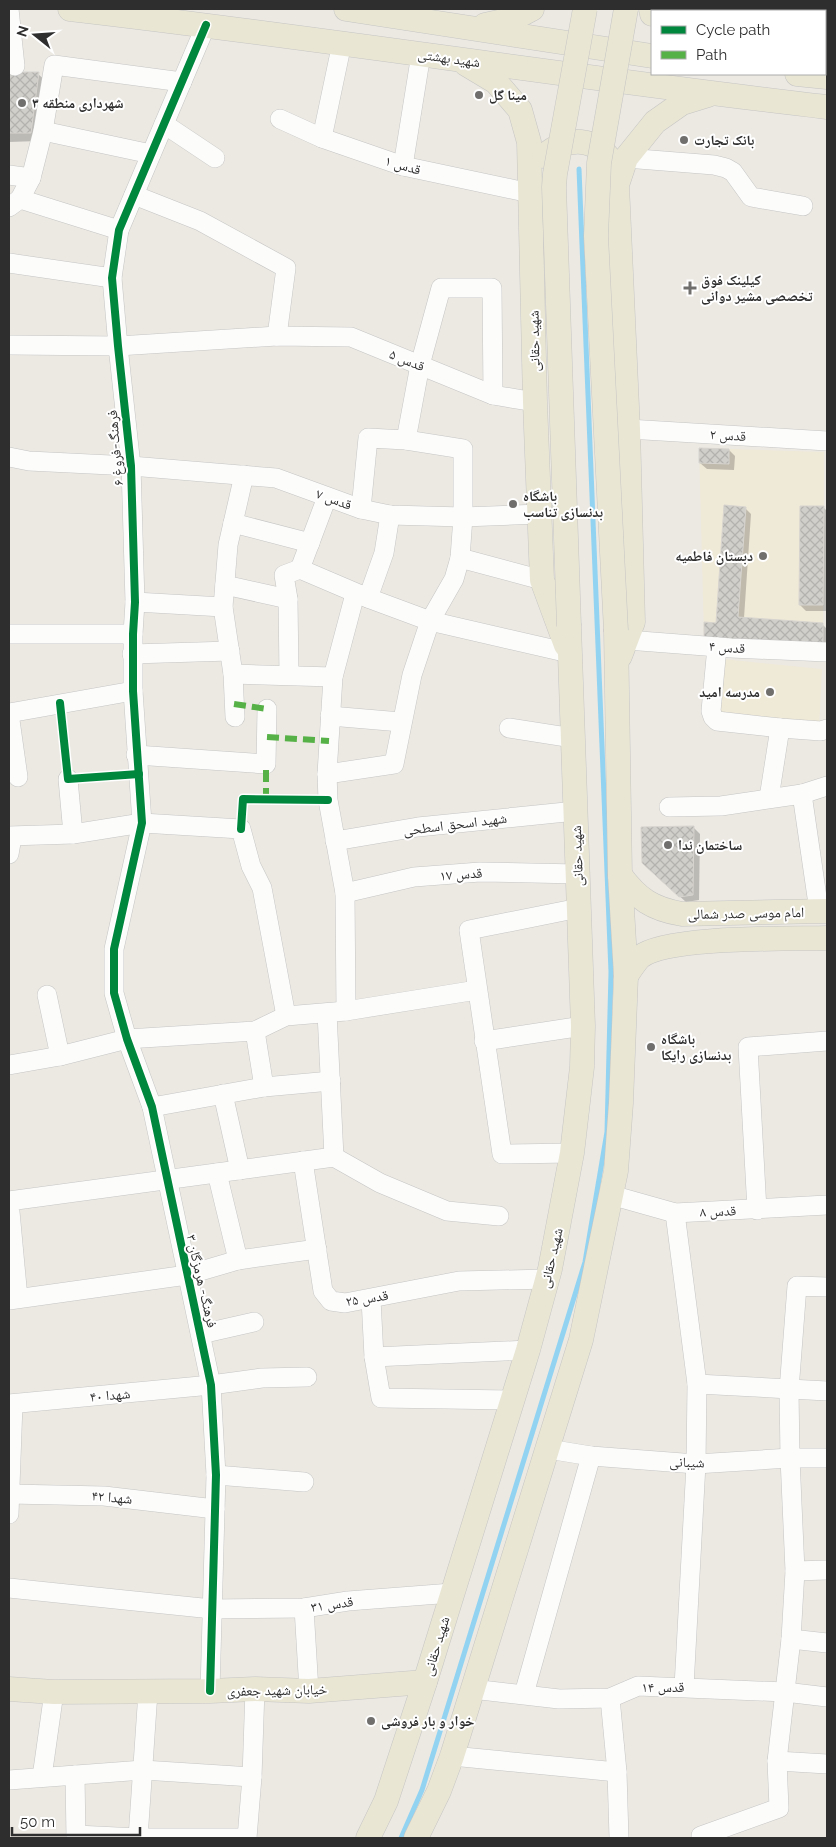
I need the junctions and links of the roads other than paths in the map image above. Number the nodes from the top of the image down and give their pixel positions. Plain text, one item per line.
1 (9, 9) edge
2 (70, 9) edge
3 (346, 9) edge
4 (532, 9) edge
5 (585, 9) edge
6 (626, 9) edge
7 (118, 12) edge
8 (499, 15) edge
9 (206, 25) junction
10 (468, 28) junction
11 (342, 43) junction
12 (421, 54) junction
13 (651, 56) edge
14 (455, 58) junction
15 (15, 66) dead end
16 (807, 75) edge
17 (827, 77) edge
18 (182, 82) junction
19 (712, 94) junction
20 (827, 107) edge
21 (280, 119) dead end
22 (164, 124) junction
23 (44, 131) junction
24 (322, 138) junction
25 (151, 154) junction
26 (216, 158) dead end
27 (626, 158) junction
28 (403, 166) junction
29 (9, 175) edge
30 (31, 178) junction
31 (530, 184) junction
32 (617, 185) junction
33 (134, 195) junction
34 (14, 203) edge
35 (803, 206) dead end
36 (118, 230) junction
37 (9, 263) edge
38 (112, 278) junction
39 (277, 336) junction
40 (9, 346) edge
41 (118, 346) junction
42 (420, 365) junction
43 (493, 395) junction
44 (535, 402) junction
45 (628, 429) junction
46 (406, 440) junction
47 (827, 441) edge
48 (9, 457) edge
49 (131, 466) junction
50 (244, 475) junction
51 (327, 497) junction
52 (361, 510) junction
53 (539, 514) junction
54 (390, 515) junction
55 (463, 517) junction
56 (234, 523) junction
57 (310, 543) junction
58 (460, 558) junction
59 (300, 569) junction
60 (542, 580) junction
61 (225, 585) junction
62 (361, 596) junction
63 (288, 599) junction
64 (135, 602) junction
65 (223, 607) junction
66 (430, 621) junction
67 (9, 634) edge
68 (132, 634) junction
69 (621, 635) junction
70 (717, 647) junction
71 (230, 651) junction
72 (569, 652) junction
73 (827, 652) edge
74 (132, 654) junction
75 (233, 674) junction
76 (289, 675) junction
77 (333, 677) junction
78 (133, 691) junction
79 (267, 709) dead end
80 (9, 713) edge
81 (330, 716) junction
82 (234, 717) dead end
83 (401, 722) junction
84 (509, 728) dead end
85 (780, 728) junction
86 (827, 729) edge
87 (573, 738) junction
88 (136, 754) junction
89 (327, 774) junction
90 (18, 777) dead end
91 (68, 779) dead end
92 (827, 786) edge
93 (802, 794) junction
94 (769, 798) junction
95 (669, 807) dead end
96 (576, 811) junction
97 (142, 823) junction
98 (73, 834) junction
99 (336, 841) junction
100 (10, 842) edge
101 (578, 874) junction
102 (620, 875) junction
103 (129, 886) joint
104 (345, 893) junction
105 (579, 908) junction
106 (823, 911) edge
107 (682, 914) junction
108 (827, 938) edge
109 (683, 945) junction
110 (626, 976) junction
111 (477, 990) junction
112 (47, 995) dead end
113 (346, 1011) junction
114 (327, 1013) junction
115 (286, 1016) junction
116 (583, 1026) junction
117 (255, 1031) junction
118 (127, 1039) junction
119 (484, 1041) junction
120 (827, 1041) edge
121 (60, 1056) junction
122 (9, 1065) edge
123 (331, 1081) junction
124 (264, 1087) junction
125 (222, 1094) junction
126 (152, 1107) junction
127 (572, 1153) junction
128 (334, 1157) junction
129 (303, 1161) junction
130 (240, 1170) junction
131 (217, 1173) junction
132 (167, 1180) junction
133 (610, 1195) junction
134 (9, 1201) edge
135 (827, 1205) edge
136 (757, 1210) junction
137 (675, 1213) junction
138 (499, 1216) dead end
139 (317, 1249) junction
140 (238, 1260) junction
141 (187, 1275) junction
142 (547, 1278) junction
143 (827, 1287) edge
144 (14, 1299) edge
145 (371, 1299) junction
146 (254, 1322) dead end
147 (201, 1334) junction
148 (528, 1350) junction
149 (374, 1357) junction
150 (307, 1377) dead end
151 (697, 1384) junction
152 (211, 1385) junction
153 (789, 1390) junction
154 (827, 1391) edge
155 (512, 1400) junction
156 (11, 1404) edge
157 (548, 1449) junction
158 (591, 1456) junction
159 (790, 1458) junction
160 (827, 1458) edge
161 (696, 1464) junction
162 (216, 1475) junction
163 (304, 1482) dead end
164 (10, 1494) edge
165 (215, 1509) junction
166 (9, 1514) edge
167 (827, 1570) edge
168 (795, 1571) junction
169 (9, 1588) edge
170 (452, 1593) junction
171 (304, 1608) junction
172 (212, 1609) junction
173 (791, 1639) junction
174 (827, 1643) edge
175 (425, 1682) junction
176 (684, 1687) junction
177 (9, 1689) edge
178 (255, 1689) junction
179 (472, 1689) junction
180 (210, 1691) junction
181 (310, 1691) junction
182 (54, 1692) junction
183 (148, 1692) junction
184 (785, 1692) junction
185 (524, 1694) junction
186 (827, 1697) edge
187 (610, 1698) junction
188 (452, 1756) junction
189 (777, 1761) junction
190 (827, 1764) edge
191 (143, 1770) junction
192 (617, 1772) junction
193 (75, 1775) junction
194 (42, 1777) junction
195 (252, 1777) junction
196 (9, 1780) edge
197 (76, 1836) edge
198 (138, 1838) edge
199 (157, 1838) edge
200 (247, 1838) edge
201 (368, 1838) edge
202 (416, 1838) edge
203 (619, 1838) edge
204 (701, 1838) edge

1 - 15 street
2 - 7 main road, شهید بهشتی
3 - 10 main road
4 - 8 main road
5 - 72 main road, شهید حقانی, bridge
6 - 69 main road, bridge
7 - 9 main road, شهید بهشتی
8 - 10 main road
9 - 11 main road, شهید بهشتی
9 - 18 street, فرهنگ-فروغ ۶
10 - 13 main road
11 - 12 main road, شهید بهشتی
11 - 24 street
12 - 14 main road, شهید بهشتی
12 - 28 street
14 - 19 main road, شهید بهشتی
14 - 31 main road, شهید حقانی
16 - 17 main road
18 - 22 street, فرهنگ-فروغ ۶
18 - 23 street
19 - 20 main road, شهید بهشتی
19 - 27 main road
21 - 24 street, قدس ۱
22 - 25 street, فرهنگ-فروغ ۶
22 - 26 street
23 - 25 street
23 - 30 street
24 - 28 street, قدس ۱
25 - 33 street, فرهنگ-فروغ ۶
27 - 32 main road
27 - 35 street
28 - 31 street, قدس ۱
29 - 30 street
30 - 34 street
31 - 32 main road
31 - 44 main road, شهید حقانی
32 - 45 main road
33 - 36 street, فرهنگ-فروغ ۶
33 - 39 street
34 - 36 street
36 - 38 street, فرهنگ-فروغ ۶
37 - 38 street
38 - 41 street, فرهنگ-فروغ ۶
39 - 41 street, قدس ۵
39 - 42 street, قدس ۵
40 - 41 street, قدس ۵
41 - 49 street, فرهنگ-فروغ ۶
42 - 43 street, قدس ۵
42 - 43 street
42 - 46 street
43 - 44 street, قدس ۵
44 - 53 main road, شهید حقانی
45 - 47 street, قدس ۲
45 - 69 main road
46 - 52 street
46 - 55 street
48 - 49 street
49 - 50 street, قدس ۷
49 - 64 street, فرهنگ-فروغ ۶
50 - 51 street, قدس ۷
50 - 56 street
51 - 52 street, قدس ۷
51 - 57 street
52 - 54 street, قدس ۷
53 - 55 street, قدس ۷
53 - 60 main road, شهید حقانی
54 - 55 street, قدس ۷
54 - 62 street
55 - 58 street
56 - 57 street
56 - 61 street
57 - 59 street
58 - 60 street
58 - 66 street
59 - 62 street
59 - 63 street
60 - 72 main road, شهید حقانی
61 - 63 street
61 - 65 street
62 - 66 street
62 - 77 street
63 - 76 street
64 - 65 street
64 - 68 street, فرهنگ-فروغ ۶
65 - 71 street
66 - 72 street
66 - 83 street
67 - 68 street
68 - 74 street, فرهنگ-فروغ ۶
69 - 70 street, قدس ۴
69 - 102 main road
70 - 73 street, قدس ۴
70 - 85 street
71 - 74 street
71 - 75 street
72 - 87 main road, شهید حقانی
74 - 78 street, فرهنگ-فروغ ۶
75 - 76 street
75 - 82 street
76 - 77 street
77 - 81 street
78 - 80 street
78 - 88 street, فرهنگ-فروغ ۶
79 - 88 street
80 - 90 street
81 - 83 street
81 - 89 street
83 - 89 street
84 - 87 street
85 - 86 street
85 - 94 street
87 - 96 main road, شهید حقانی
88 - 97 street, فرهنگ-فروغ ۶
89 - 99 street
91 - 98 street
92 - 93 street
93 - 94 street
93 - 106 street
94 - 95 street
96 - 99 street, شهید اسحق اسطحی
96 - 101 main road, شهید حقانی
97 - 98 street
97 - 103 street, فرهنگ-فروغ ۶
97 - 115 street
98 - 100 street
99 - 104 street
101 - 104 street, قدس ۱۷
101 - 105 main road, شهید حقانی
102 - 107 main road, امام موسی صدر شمالی
102 - 110 main road
103 - 118 street, فرهنگ- هرمزگان ۳
104 - 113 street
105 - 111 street
105 - 116 main road, شهید حقانی
106 - 107 main road, امام موسی صدر شمالی
107 - 109 main road
108 - 109 main road, امام موسی صدر شمالی
109 - 110 main road, امام موسی صدر شمالی
110 - 133 main road
111 - 113 street
111 - 119 street
112 - 121 street
113 - 114 street
114 - 115 street
114 - 123 street
115 - 117 street
116 - 119 street
116 - 127 main road, شهید حقانی
117 - 118 street
117 - 124 street
118 - 121 street
118 - 126 street, فرهنگ- هرمزگان ۳
119 - 127 street
120 - 136 street
121 - 122 street
123 - 124 street
123 - 128 street
124 - 125 street
125 - 126 street
125 - 130 street
126 - 132 street, فرهنگ- هرمزگان ۳
127 - 142 main road, شهید حقانی
128 - 129 street
128 - 138 street
129 - 130 street
129 - 139 street, قدس ۲۵
130 - 131 street
131 - 132 street
131 - 140 street
132 - 134 street
132 - 141 street, فرهنگ- هرمزگان ۳
133 - 137 street, قدس ۸
133 - 157 main road
134 - 144 street
135 - 136 street, قدس ۸
136 - 137 street, قدس ۸
137 - 151 street
139 - 140 street
139 - 145 street, قدس ۲۵
140 - 141 street
141 - 144 street
141 - 147 street, فرهنگ- هرمزگان ۳
142 - 145 street, قدس ۲۵
142 - 148 main road, شهید حقانی
143 - 153 street
145 - 149 street
146 - 147 street
147 - 152 street, فرهنگ- هرمزگان ۳
148 - 149 street
148 - 155 main road, شهید حقانی
149 - 155 street
150 - 152 street, شهدا ۴۰
151 - 153 street
151 - 161 street
152 - 156 street, شهدا ۴۰
152 - 162 street, فرهنگ- هرمزگان ۳
153 - 154 street
153 - 159 street
155 - 170 main road, شهید حقانی
156 - 164 street
157 - 158 street, شیبانی
157 - 179 main road
158 - 161 street, شیبانی
158 - 185 street
159 - 160 street, شیبانی
159 - 161 street, شیبانی
159 - 168 street
161 - 176 street
162 - 163 street
162 - 165 street, فرهنگ- هرمزگان ۳
164 - 165 street, شهدا ۴۲
164 - 166 street
165 - 172 street, فرهنگ- هرمزگان ۳
167 - 168 street
168 - 173 street
169 - 172 street, قدس ۳۱
170 - 171 street, قدس ۳۱
170 - 175 main road, شهید حقانی
171 - 172 street, قدس ۳۱
171 - 181 street
172 - 180 street, فرهنگ- هرمزگان ۳
173 - 174 street
173 - 184 street
175 - 181 main road, خیابان شهید جعفری
175 - 201 main road, شهید حقانی
176 - 184 street, قدس ۱۴
176 - 187 street, قدس ۱۴
177 - 182 main road, خیابان شهید جعفری
178 - 180 main road, خیابان شهید جعفری
178 - 181 main road, خیابان شهید جعفری
178 - 195 street
179 - 185 street, قدس ۱۴
179 - 188 main road
180 - 183 main road, خیابان شهید جعفری
182 - 183 main road, خیابان شهید جعفری
182 - 194 street
183 - 191 street
184 - 186 street, قدس ۱۴
184 - 189 street
185 - 187 street, قدس ۱۴
187 - 192 street
188 - 192 street
188 - 202 main road
189 - 190 street
189 - 204 street
191 - 193 street
191 - 195 street
191 - 198 street
192 - 203 street
193 - 194 street
193 - 197 street
194 - 196 street
195 - 200 street
197 - 198 street
198 - 199 street
199 - 200 street

